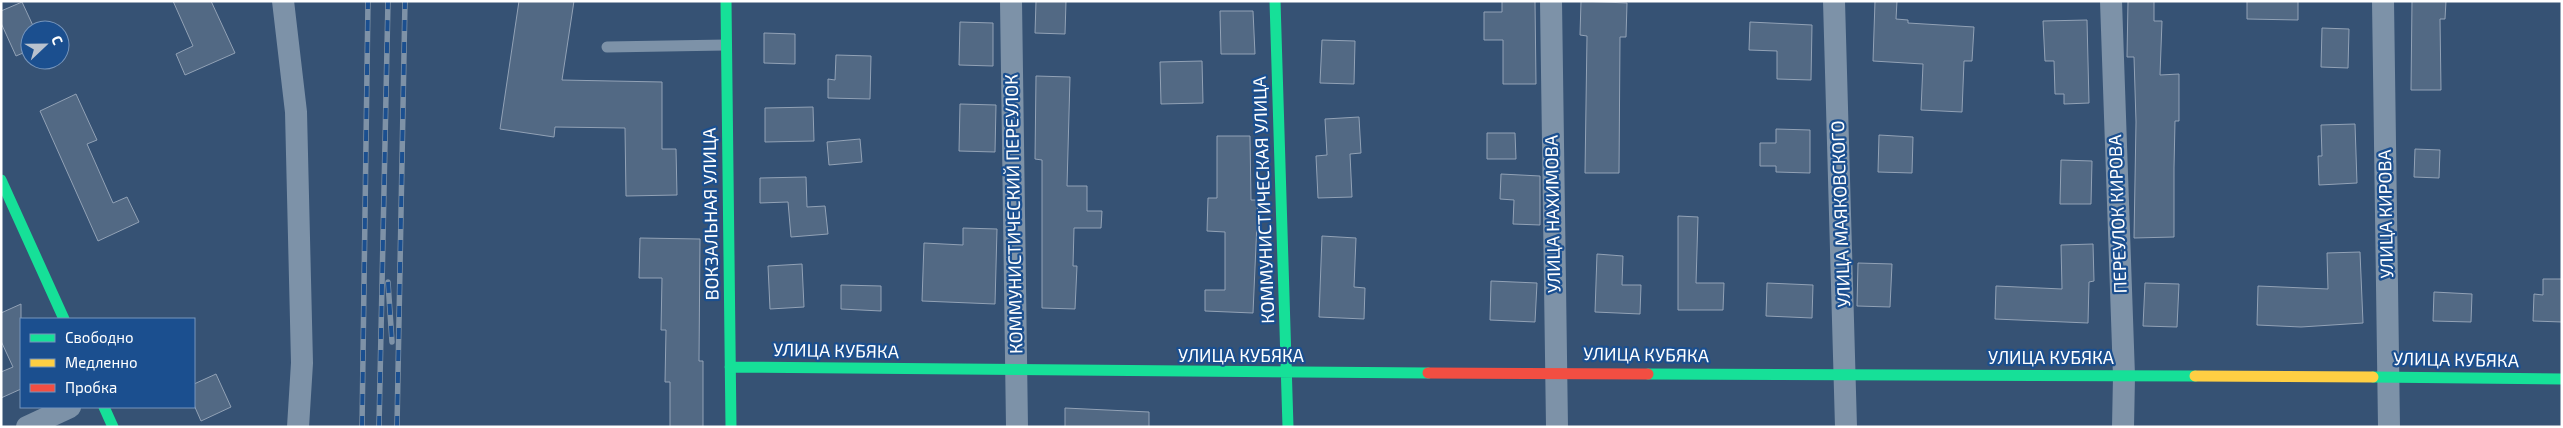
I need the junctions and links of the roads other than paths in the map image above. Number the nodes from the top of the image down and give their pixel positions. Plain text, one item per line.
1 (283, 1) edge
2 (726, 1) edge
3 (1011, 1) edge
4 (1275, 1) edge
5 (1551, 1) edge
6 (1834, 1) edge
7 (2111, 1) edge
8 (2382, 1) edge
9 (726, 45) junction
10 (608, 47) dead end
11 (1, 180) edge
12 (64, 318) edge
13 (730, 367) junction
14 (1016, 371) junction
15 (1555, 372) junction
16 (1287, 374) junction
17 (1846, 375) junction
18 (2124, 376) junction
19 (2388, 377) junction
20 (2562, 379) edge
21 (68, 408) edge
22 (104, 408) edge
23 (27, 427) edge
24 (114, 427) edge
25 (298, 427) edge
26 (731, 427) edge
27 (1017, 427) edge
28 (1288, 427) edge
29 (1557, 427) edge
30 (1846, 427) edge
31 (2123, 427) edge
32 (2389, 427) edge

1 - 25 street
2 - 9 street, ВОКЗАЛЬНАЯ УЛИЦА
3 - 14 street, КОММУНИСТИЧЕСКИЙ ПЕРЕУЛОК
4 - 16 street, КОММУНИСТИЧЕСКАЯ УЛИЦА
5 - 15 street, УЛИЦА НАХИМОВА
6 - 17 street, УЛИЦА МАЯКОВСКОГО
7 - 18 street, ПЕРЕУЛОК КИРОВА
8 - 19 street, УЛИЦА КИРОВА
9 - 10 lane
9 - 13 street, ВОКЗАЛЬНАЯ УЛИЦА
11 - 12 street
13 - 14 street, УЛИЦА КУБЯКА
13 - 26 street, ВОКЗАЛЬНАЯ УЛИЦА
14 - 16 street, УЛИЦА КУБЯКА
14 - 27 street, КОММУНИСТИЧЕСКИЙ ПЕРЕУЛОК
15 - 16 street, УЛИЦА КУБЯКА
15 - 17 street, УЛИЦА КУБЯКА
15 - 29 street, УЛИЦА НАХИМОВА
16 - 28 street, КОММУНИСТИЧЕСКАЯ УЛИЦА
17 - 18 street, УЛИЦА КУБЯКА
17 - 30 street, УЛИЦА МАЯКОВСКОГО
18 - 19 street, УЛИЦА КУБЯКА
18 - 31 street, ПЕРЕУЛОК КИРОВА
19 - 20 street, УЛИЦА КУБЯКА
19 - 32 street, УЛИЦА КИРОВА
21 - 23 street
22 - 24 street

